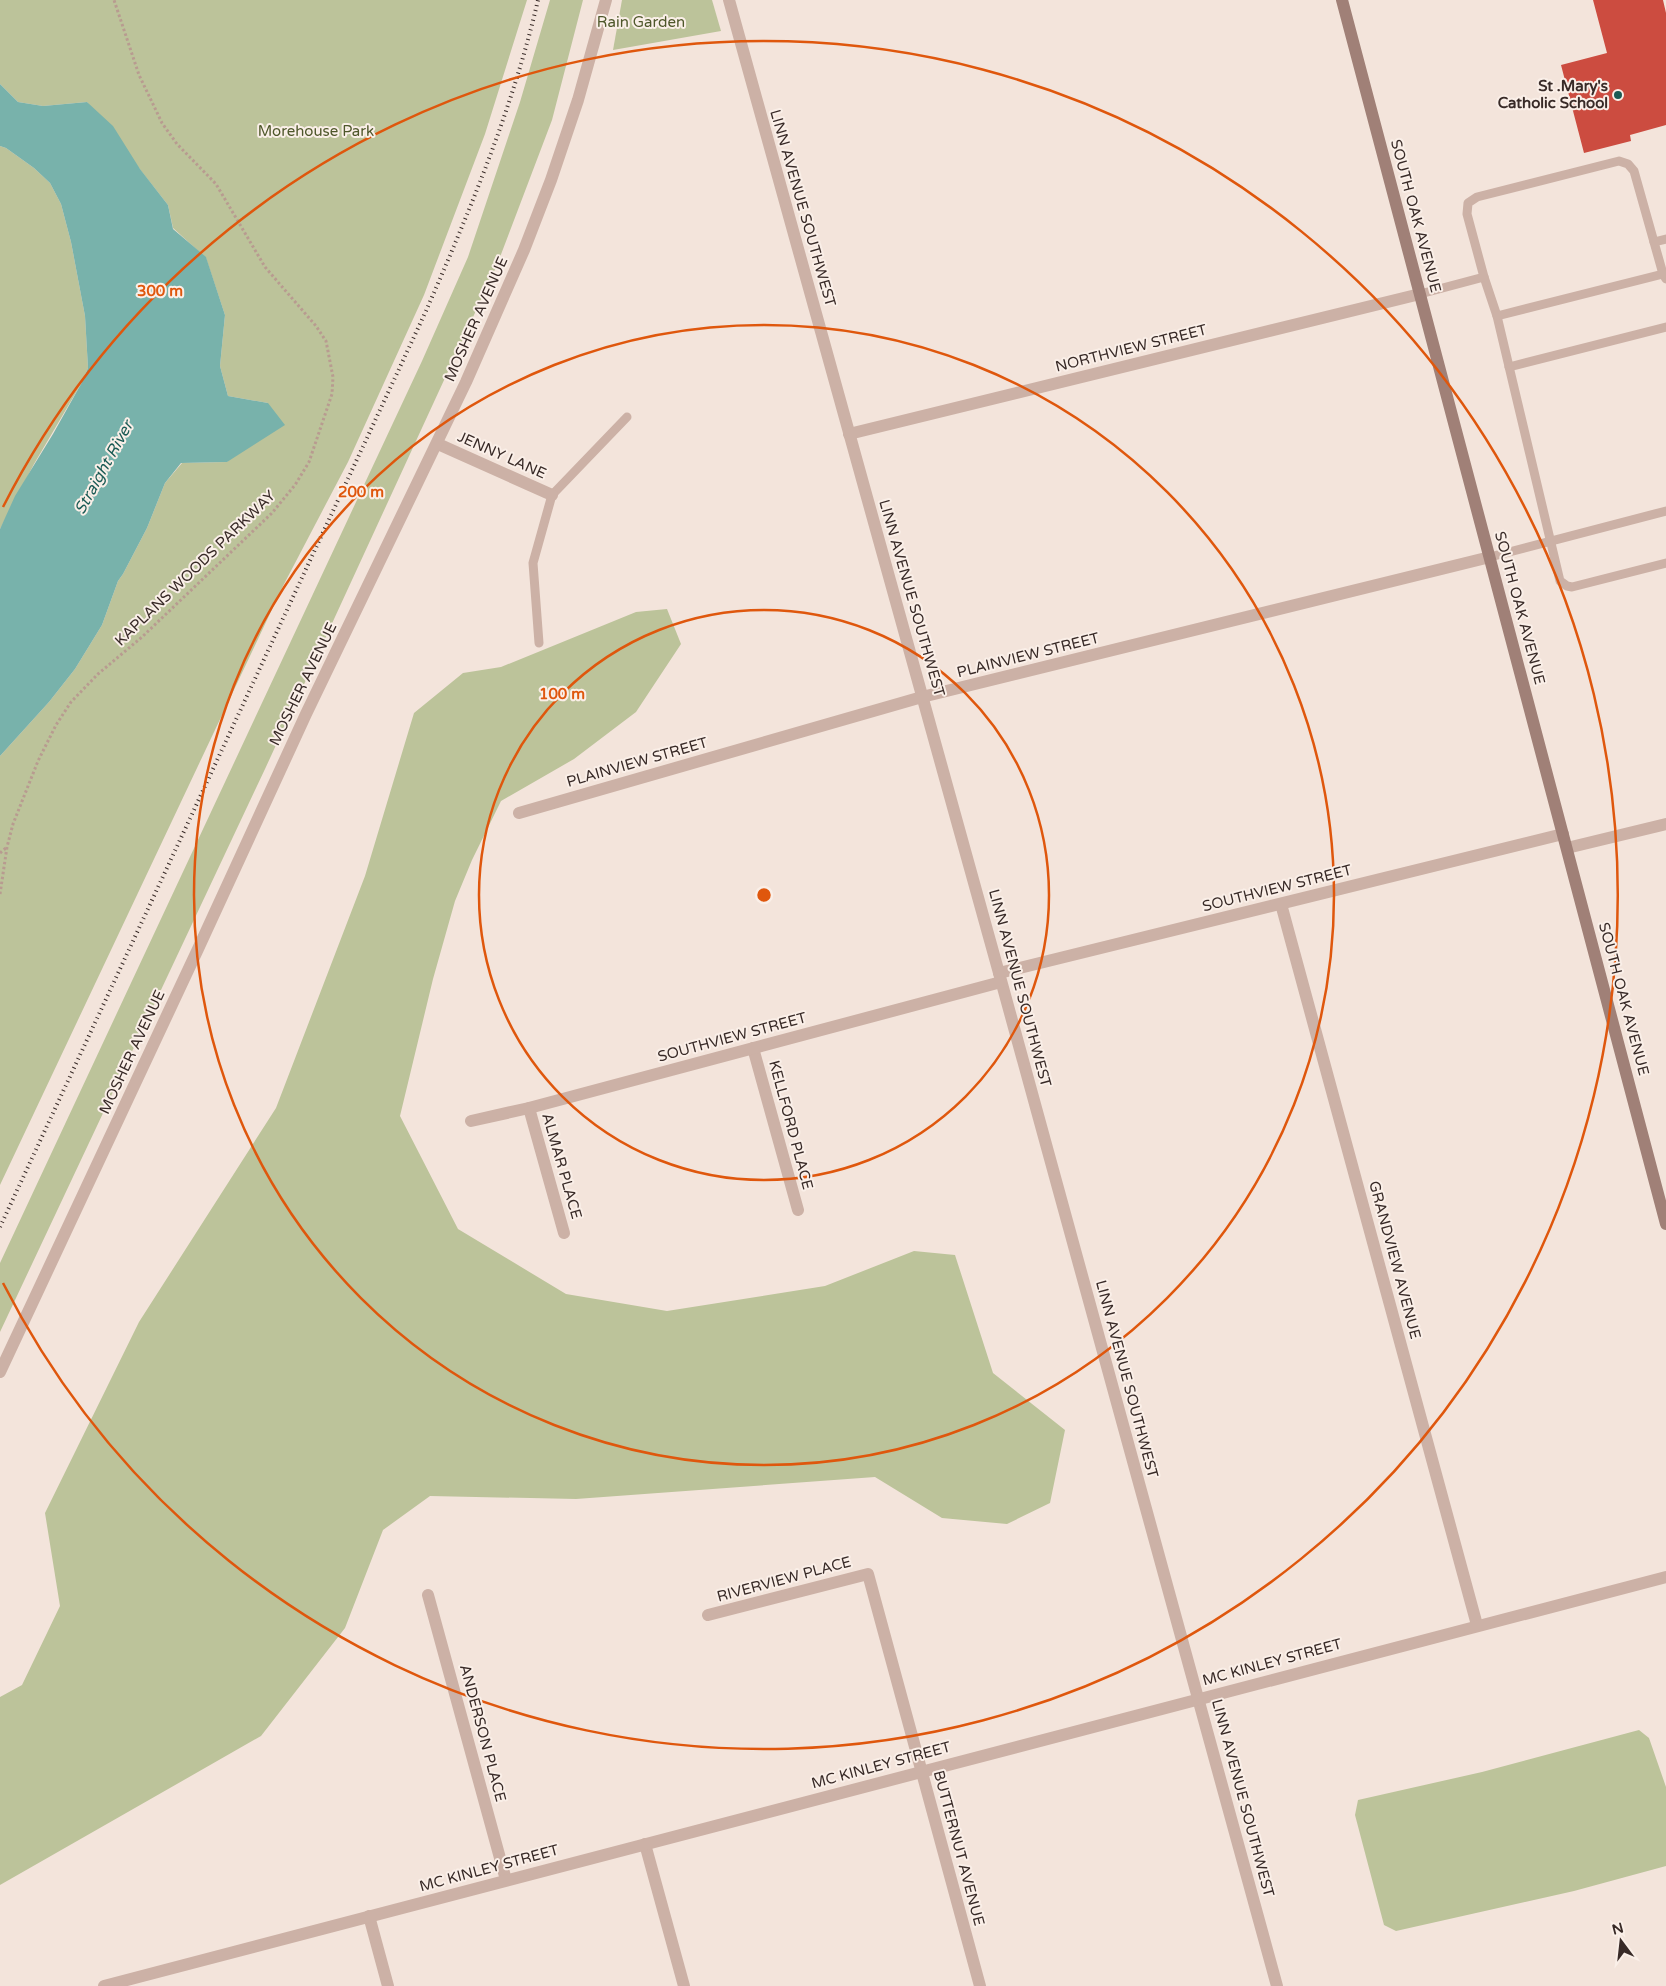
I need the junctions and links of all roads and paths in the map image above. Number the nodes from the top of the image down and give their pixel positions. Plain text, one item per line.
1 (114, 0) edge
2 (606, 0) edge
3 (729, 0) edge
4 (1342, 0) edge
5 (1666, 239) edge
6 (1654, 242) junction
7 (1664, 276) edge
8 (1484, 277) junction
9 (1420, 294) junction
10 (1497, 316) junction
11 (1666, 327) edge
12 (1509, 367) junction
13 (627, 416) dead end
14 (849, 434) junction
15 (438, 444) junction
16 (552, 495) junction
17 (1666, 510) edge
18 (1550, 542) junction
19 (1490, 557) junction
20 (1666, 563) edge
21 (539, 643) dead end
22 (922, 697) junction
23 (519, 812) dead end
24 (1666, 824) edge
25 (1563, 834) junction
26 (7, 847) junction
27 (1567, 848) junction
28 (0, 853) edge
29 (0, 894) edge
30 (1281, 904) junction
31 (1000, 978) junction
32 (753, 1048) junction
33 (529, 1108) junction
34 (471, 1121) dead end
35 (798, 1210) dead end
36 (1666, 1224) edge
37 (564, 1233) dead end
38 (0, 1372) edge
39 (868, 1574) joint
40 (1666, 1577) edge
41 (428, 1595) dead end
42 (708, 1615) dead end
43 (1477, 1625) junction
44 (1199, 1698) junction
45 (922, 1771) junction
46 (645, 1844) junction
47 (506, 1880) junction
48 (369, 1916) junction
49 (104, 1986) edge
50 (388, 1986) edge
51 (684, 1986) edge
52 (980, 1986) edge
53 (1277, 1986) edge

1 - 26 path, KAPLANS WOODS PARKWAY
2 - 15 street, MOSHER AVENUE
3 - 14 street, LINN AVENUE SOUTHWEST
4 - 9 main road, SOUTH OAK AVENUE
5 - 6 lane
6 - 7 lane
6 - 8 lane
7 - 10 lane
8 - 9 lane
8 - 10 lane
9 - 14 street, NORTHVIEW STREET
9 - 19 main road, SOUTH OAK AVENUE
10 - 12 lane
11 - 12 lane
12 - 18 lane
13 - 16 lane
14 - 22 street, LINN AVENUE SOUTHWEST
15 - 16 street, JENNY LANE
15 - 38 street, MOSHER AVENUE
16 - 21 lane
17 - 18 lane
18 - 19 lane
18 - 20 lane
19 - 22 street, PLAINVIEW STREET
19 - 25 main road, SOUTH OAK AVENUE
22 - 23 street, PLAINVIEW STREET
22 - 31 street, LINN AVENUE SOUTHWEST
24 - 27 street
25 - 27 main road, SOUTH OAK AVENUE
25 - 30 street, SOUTHVIEW STREET
26 - 28 path
26 - 29 path, KAPLANS WOODS PARKWAY
27 - 36 main road, SOUTH OAK AVENUE
30 - 31 street, SOUTHVIEW STREET
30 - 43 street, GRANDVIEW AVENUE
31 - 32 street, SOUTHVIEW STREET
31 - 44 street, LINN AVENUE SOUTHWEST
32 - 33 street, SOUTHVIEW STREET
32 - 35 street, KELLFORD PLACE
33 - 34 street, SOUTHVIEW STREET
33 - 37 street, ALMAR PLACE
39 - 42 street, RIVERVIEW PLACE
39 - 45 street, BUTTERNUT AVENUE
40 - 43 street, MC KINLEY STREET
41 - 47 street, ANDERSON PLACE
43 - 44 street, MC KINLEY STREET
44 - 45 street, MC KINLEY STREET
44 - 53 street, LINN AVENUE SOUTHWEST
45 - 46 street, MC KINLEY STREET
45 - 52 street, BUTTERNUT AVENUE
46 - 47 street, MC KINLEY STREET
46 - 51 street
47 - 48 street, MC KINLEY STREET
48 - 49 street, MC KINLEY STREET
48 - 50 street

